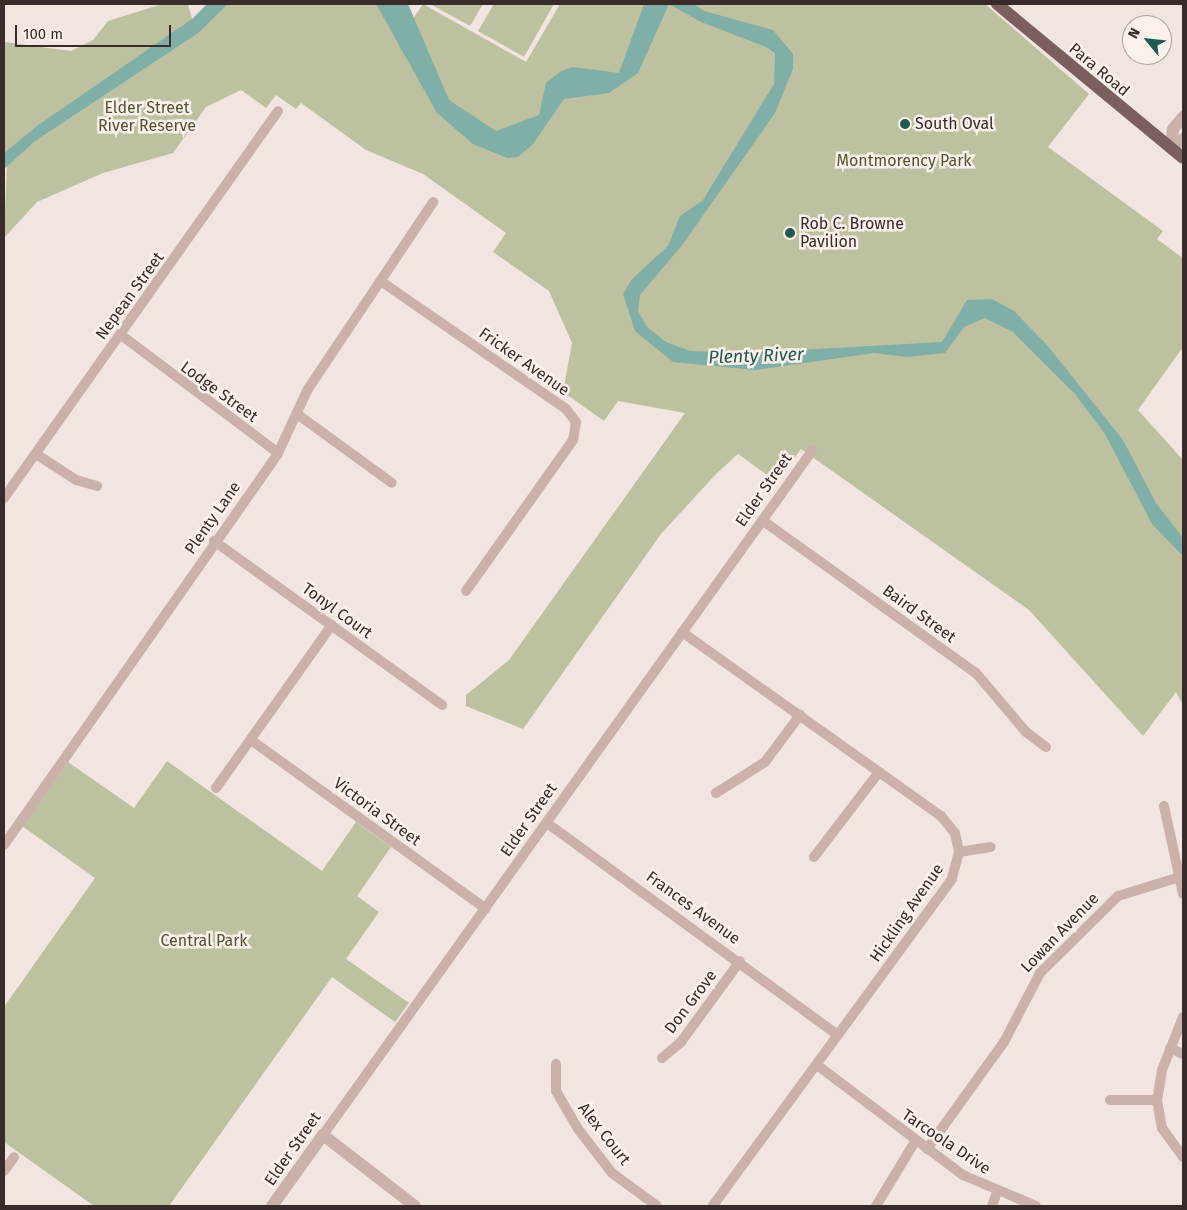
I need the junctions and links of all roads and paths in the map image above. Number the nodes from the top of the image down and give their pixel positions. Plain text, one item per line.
1 (997, 4) edge
2 (278, 110) dead end
3 (1183, 117) edge
4 (1183, 139) edge
5 (1171, 148) junction
6 (1183, 158) edge
7 (433, 202) dead end
8 (382, 282) junction
9 (118, 339) junction
10 (296, 414) junction
11 (812, 451) dead end
12 (278, 453) junction
13 (36, 454) junction
14 (392, 482) dead end
15 (97, 486) dead end
16 (4, 498) edge
17 (762, 520) junction
18 (214, 541) junction
19 (466, 591) dead end
20 (332, 625) junction
21 (682, 632) junction
22 (442, 705) dead end
23 (800, 715) junction
24 (251, 740) junction
25 (1046, 747) dead end
26 (879, 772) junction
27 (216, 788) dead end
28 (716, 793) dead end
29 (1164, 806) dead end
30 (547, 823) junction
31 (4, 844) edge
32 (991, 847) dead end
33 (959, 852) junction
34 (814, 857) dead end
35 (1180, 877) junction
36 (1183, 894) edge
37 (486, 908) junction
38 (740, 961) junction
39 (1183, 1017) edge
40 (840, 1033) junction
41 (1170, 1048) junction
42 (1183, 1054) edge
43 (662, 1058) dead end
44 (556, 1064) dead end
45 (814, 1068) junction
46 (1110, 1100) dead end
47 (1156, 1100) junction
48 (320, 1139) junction
49 (916, 1140) junction
50 (927, 1148) junction
51 (14, 1157) dead end
52 (1183, 1157) edge
53 (4, 1171) edge
54 (997, 1192) junction
55 (272, 1206) edge
56 (415, 1206) edge
57 (657, 1206) edge
58 (713, 1206) edge
59 (876, 1206) edge
60 (992, 1206) edge
61 (1036, 1206) edge

1 - 5 main road, Para Road
2 - 9 street, Nepean Street
3 - 5 street
4 - 5 street
5 - 6 main road, Para Road
7 - 8 street, Plenty Lane
8 - 10 street, Plenty Lane
8 - 19 street, Fricker Avenue
9 - 12 street, Lodge Street
9 - 13 street, Nepean Street
10 - 12 street, Plenty Lane
10 - 14 street
11 - 17 street, Elder Street
12 - 18 street, Plenty Lane
13 - 15 street
13 - 16 street, Nepean Street
17 - 21 street, Elder Street
17 - 25 street, Baird Street
18 - 20 street, Tonyl Court
18 - 31 street, Plenty Lane
20 - 22 street, Tonyl Court
20 - 24 street
21 - 23 street, Hickling Avenue
21 - 30 street, Elder Street
23 - 26 street, Hickling Avenue
23 - 28 street
24 - 27 street
24 - 37 street, Victoria Street
26 - 33 street, Hickling Avenue
26 - 34 street
29 - 35 street
30 - 37 street, Elder Street
30 - 38 street, Frances Avenue
32 - 33 street
33 - 40 street, Hickling Avenue
35 - 36 street
35 - 50 street, Lowan Avenue
37 - 48 street, Elder Street
38 - 40 street, Frances Avenue
38 - 43 street, Don Grove
39 - 41 street
40 - 45 street, Hickling Avenue
41 - 42 street
41 - 47 street
44 - 57 street, Alex Court
45 - 49 street, Tarcoola Drive
45 - 58 street, Hickling Avenue
46 - 47 street
47 - 52 street
48 - 55 street, Elder Street
48 - 56 street
49 - 50 street, Tarcoola Drive
49 - 59 street
50 - 54 street, Tarcoola Drive
51 - 53 street
54 - 60 street
54 - 61 street, Tarcoola Drive

